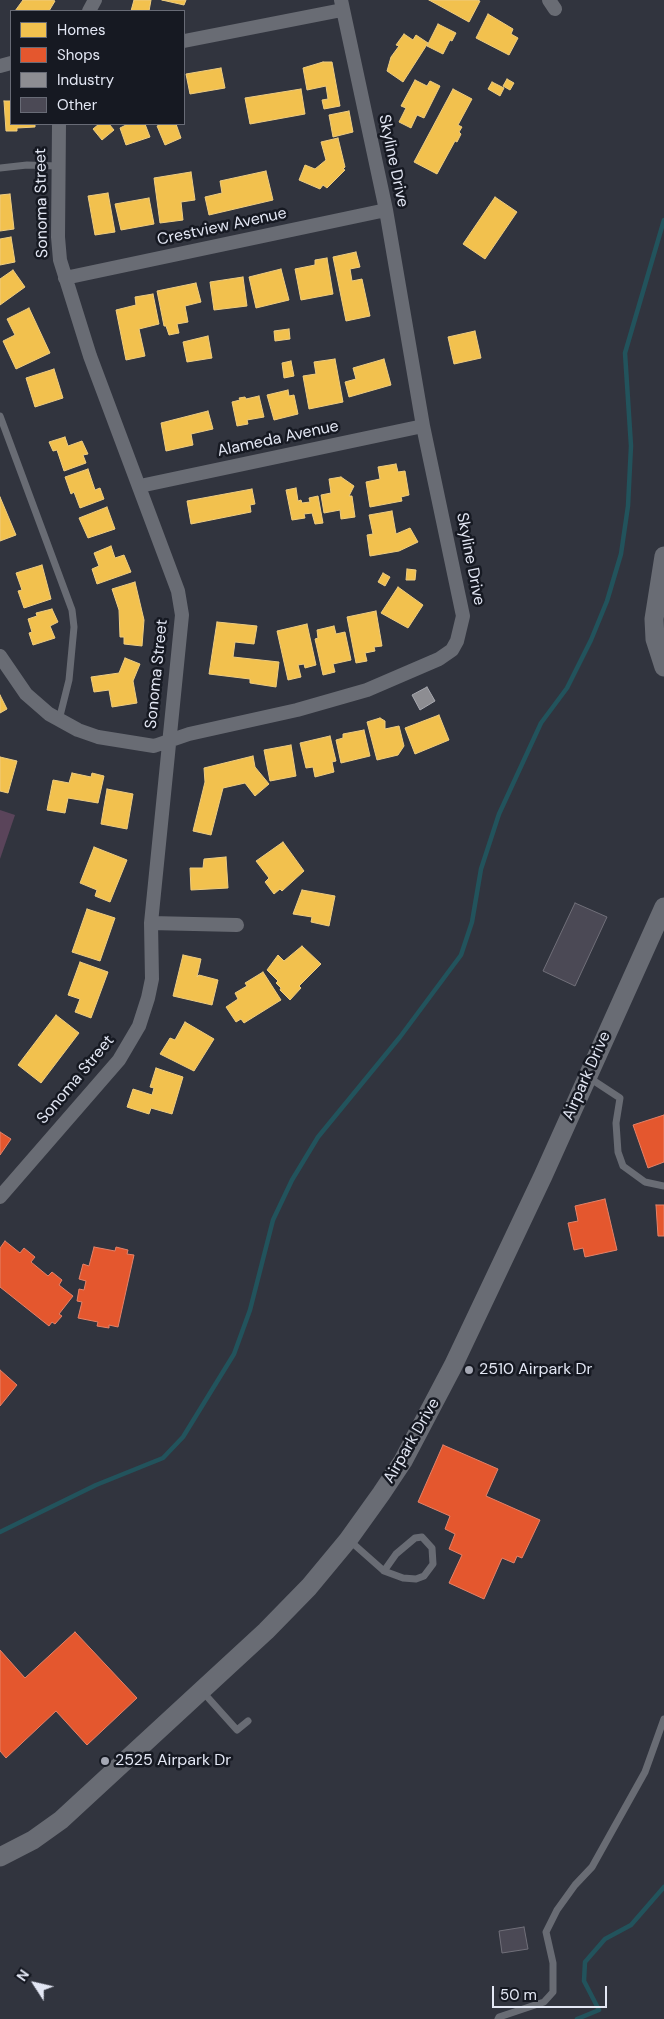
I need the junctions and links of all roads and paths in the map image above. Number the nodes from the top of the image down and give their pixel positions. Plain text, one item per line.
1 (341, 5) edge
2 (185, 41) edge
3 (59, 125) edge
4 (58, 166) junction
5 (0, 168) edge
6 (386, 210) junction
7 (64, 278) junction
8 (0, 416) edge
9 (424, 426) junction
10 (140, 486) junction
11 (664, 556) edge
12 (0, 656) edge
13 (664, 667) edge
14 (59, 720) junction
15 (168, 742) junction
16 (664, 907) edge
17 (151, 923) junction
18 (237, 925) dead end
19 (586, 1076) junction
20 (664, 1186) edge
21 (0, 1197) edge
22 (348, 1540) junction
23 (384, 1571) junction
24 (201, 1691) junction
25 (664, 1719) edge
26 (248, 1720) dead end
27 (0, 1857) edge
28 (498, 2019) edge

1 - 2 street
1 - 6 street, Skyline Drive
3 - 4 street, Sonoma Street
4 - 5 lane
4 - 7 street, Sonoma Street
6 - 7 street, Crestview Avenue
6 - 9 street, Skyline Drive
7 - 10 street, Sonoma Street
8 - 14 lane
9 - 10 street, Alameda Avenue
9 - 15 street, Skyline Drive
10 - 15 street, Sonoma Street
11 - 13 street
12 - 14 street, Skyline Drive
14 - 15 street, Skyline Drive
15 - 17 street, Sonoma Street
16 - 19 street, Airpark Drive
17 - 18 street
17 - 21 street, Sonoma Street
19 - 20 lane
19 - 22 street, Airpark Drive
22 - 23 lane
22 - 24 street, Airpark Drive
23 - 23 lane
24 - 26 lane
24 - 27 street, Airpark Drive
25 - 28 lane

